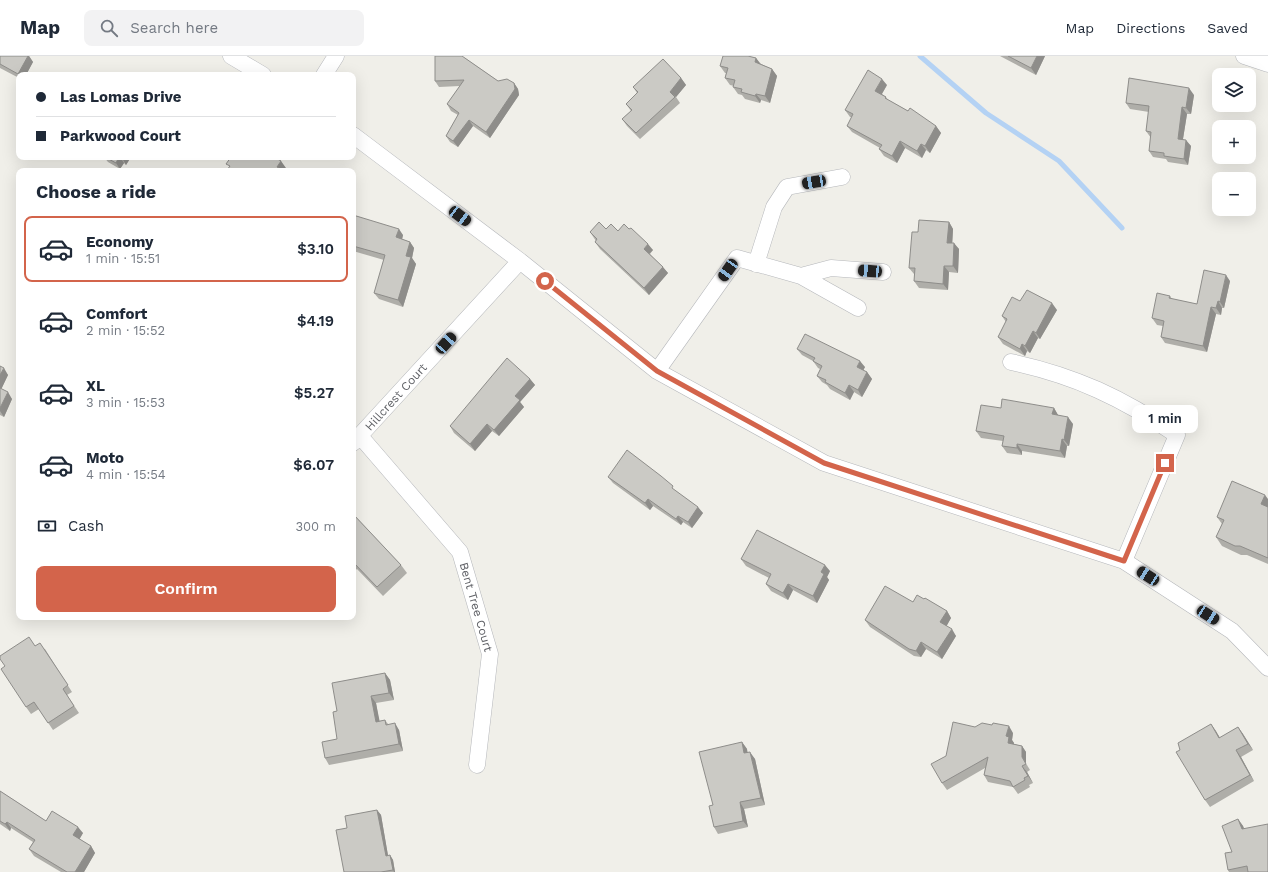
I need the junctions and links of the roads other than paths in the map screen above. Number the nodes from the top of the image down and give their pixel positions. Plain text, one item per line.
1 (231, 56) edge
2 (336, 56) edge
3 (1244, 56) edge
4 (1268, 64) edge
5 (258, 72) edge
6 (326, 72) edge
7 (356, 137) edge
8 (842, 177) dead end
9 (520, 261) junction
10 (756, 264) junction
11 (883, 272) dead end
12 (801, 276) junction
13 (858, 308) dead end
14 (1011, 362) dead end
15 (657, 371) junction
16 (357, 440) edge
17 (1124, 561) junction
18 (1268, 668) edge
19 (477, 765) dead end

1 - 5 street
2 - 6 street
3 - 4 street
7 - 9 street
8 - 10 street
9 - 15 street
9 - 16 street, Hillcrest Court
10 - 12 street
10 - 15 street
11 - 12 street
12 - 13 street
14 - 17 street
15 - 17 street
16 - 19 street, Bent Tree Court
17 - 18 street

